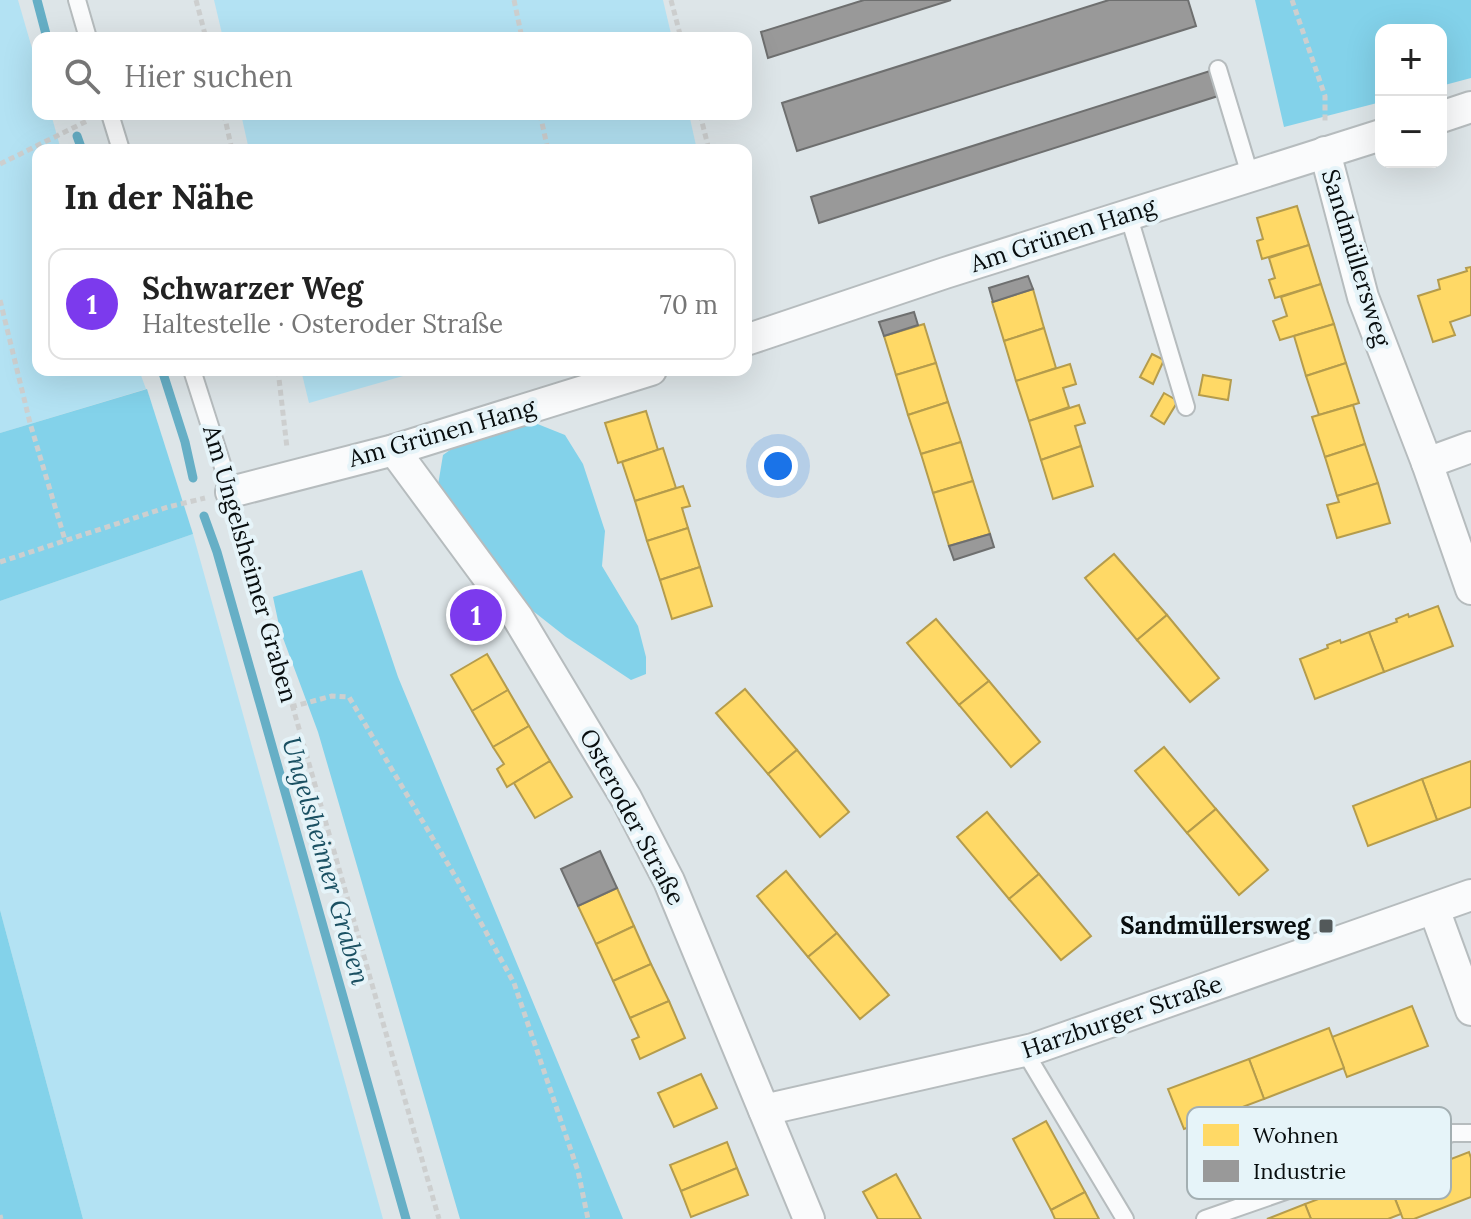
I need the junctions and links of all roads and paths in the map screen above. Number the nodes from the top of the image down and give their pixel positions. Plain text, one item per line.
1 (77, 0) edge
2 (196, 0) edge
3 (514, 0) edge
4 (671, 0) edge
5 (1292, 0) edge
6 (86, 32) edge
7 (204, 32) edge
8 (521, 32) edge
9 (679, 32) edge
10 (1218, 69) dead end
11 (1471, 107) edge
12 (1447, 115) edge
13 (90, 120) edge
14 (112, 120) edge
15 (225, 120) edge
16 (541, 120) edge
17 (702, 120) edge
18 (1375, 137) edge
19 (41, 144) edge
20 (119, 144) edge
21 (231, 144) edge
22 (547, 144) edge
23 (708, 144) edge
24 (32, 148) edge
25 (1325, 152) junction
26 (0, 164) edge
27 (1250, 175) junction
28 (1128, 214) junction
29 (0, 300) edge
30 (752, 338) edge
31 (194, 376) edge
32 (279, 376) edge
33 (632, 376) edge
34 (1186, 407) dead end
35 (1471, 447) edge
36 (394, 450) junction
37 (1427, 463) junction
38 (291, 476) junction
39 (231, 492) junction
40 (65, 540) junction
41 (0, 562) edge
42 (1471, 589) edge
43 (291, 707) junction
44 (1471, 895) edge
45 (1434, 909) junction
46 (1471, 1010) edge
47 (1025, 1052) junction
48 (764, 1110) junction
49 (1451, 1133) edge
50 (1471, 1133) edge
51 (1262, 1199) edge
52 (439, 1219) edge
53 (588, 1219) edge
54 (809, 1219) edge
55 (1125, 1219) edge
56 (1205, 1219) edge

1 - 6 lane
2 - 7 path
3 - 8 path
4 - 9 path
5 - 25 path
10 - 27 lane
11 - 12 street
13 - 19 path
14 - 20 lane
15 - 21 path
16 - 22 path
17 - 23 path
18 - 25 street, Am Grünen Hang
24 - 26 path
25 - 27 street, Am Grünen Hang
25 - 37 street, Sandmüllersweg
27 - 28 street, Am Grünen Hang
28 - 30 street, Am Grünen Hang
28 - 34 lane
29 - 40 path
31 - 39 lane, Am Ungelsheimer Graben
32 - 38 path
33 - 36 street, Am Grünen Hang
35 - 37 street
36 - 38 street, Am Grünen Hang
36 - 48 street, Osteroder Straße
37 - 42 street, Sandmüllersweg
38 - 39 street, Am Grünen Hang
39 - 40 path
39 - 43 path, Am Ungelsheimer Graben
40 - 41 path
43 - 52 path, Am Ungelsheimer Graben
43 - 53 path
44 - 45 street, Harzburger Straße
45 - 46 street
45 - 47 street, Harzburger Straße
47 - 48 street, Harzburger Straße
47 - 55 lane
48 - 54 street, Osteroder Straße
49 - 50 lane
51 - 56 lane

